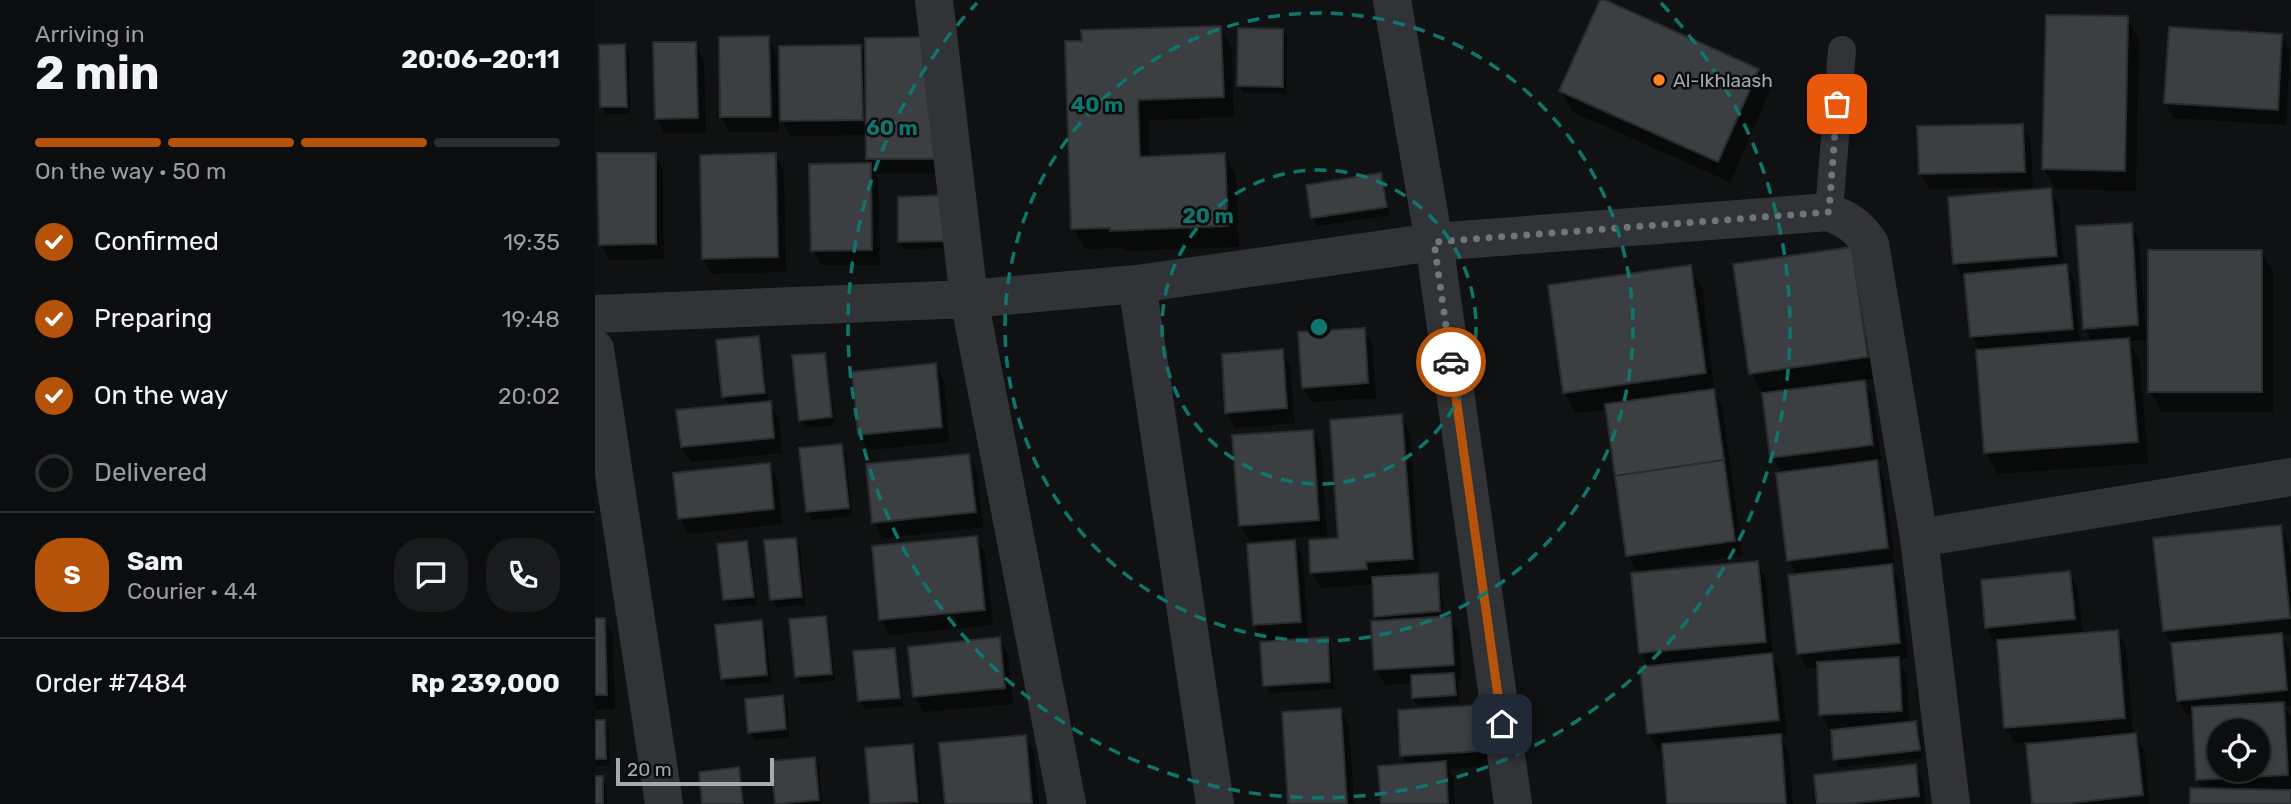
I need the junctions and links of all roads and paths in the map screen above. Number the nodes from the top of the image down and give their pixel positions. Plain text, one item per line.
1 (934, 0) edge
2 (1392, 0) edge
3 (1842, 50) dead end
4 (1829, 212) junction
5 (1434, 242) junction
6 (1137, 284) junction
7 (969, 299) junction
8 (595, 314) edge
9 (595, 349) edge
10 (2291, 477) edge
11 (1919, 538) junction
12 (664, 804) edge
13 (1067, 804) edge
14 (1215, 804) edge
15 (1513, 804) edge
16 (1951, 804) edge

1 - 7 street
2 - 5 street
3 - 4 lane
4 - 5 street
4 - 11 street
5 - 6 street
5 - 15 street
6 - 7 street
6 - 14 street
7 - 8 street
7 - 13 street
9 - 12 street
10 - 11 street
11 - 16 street

